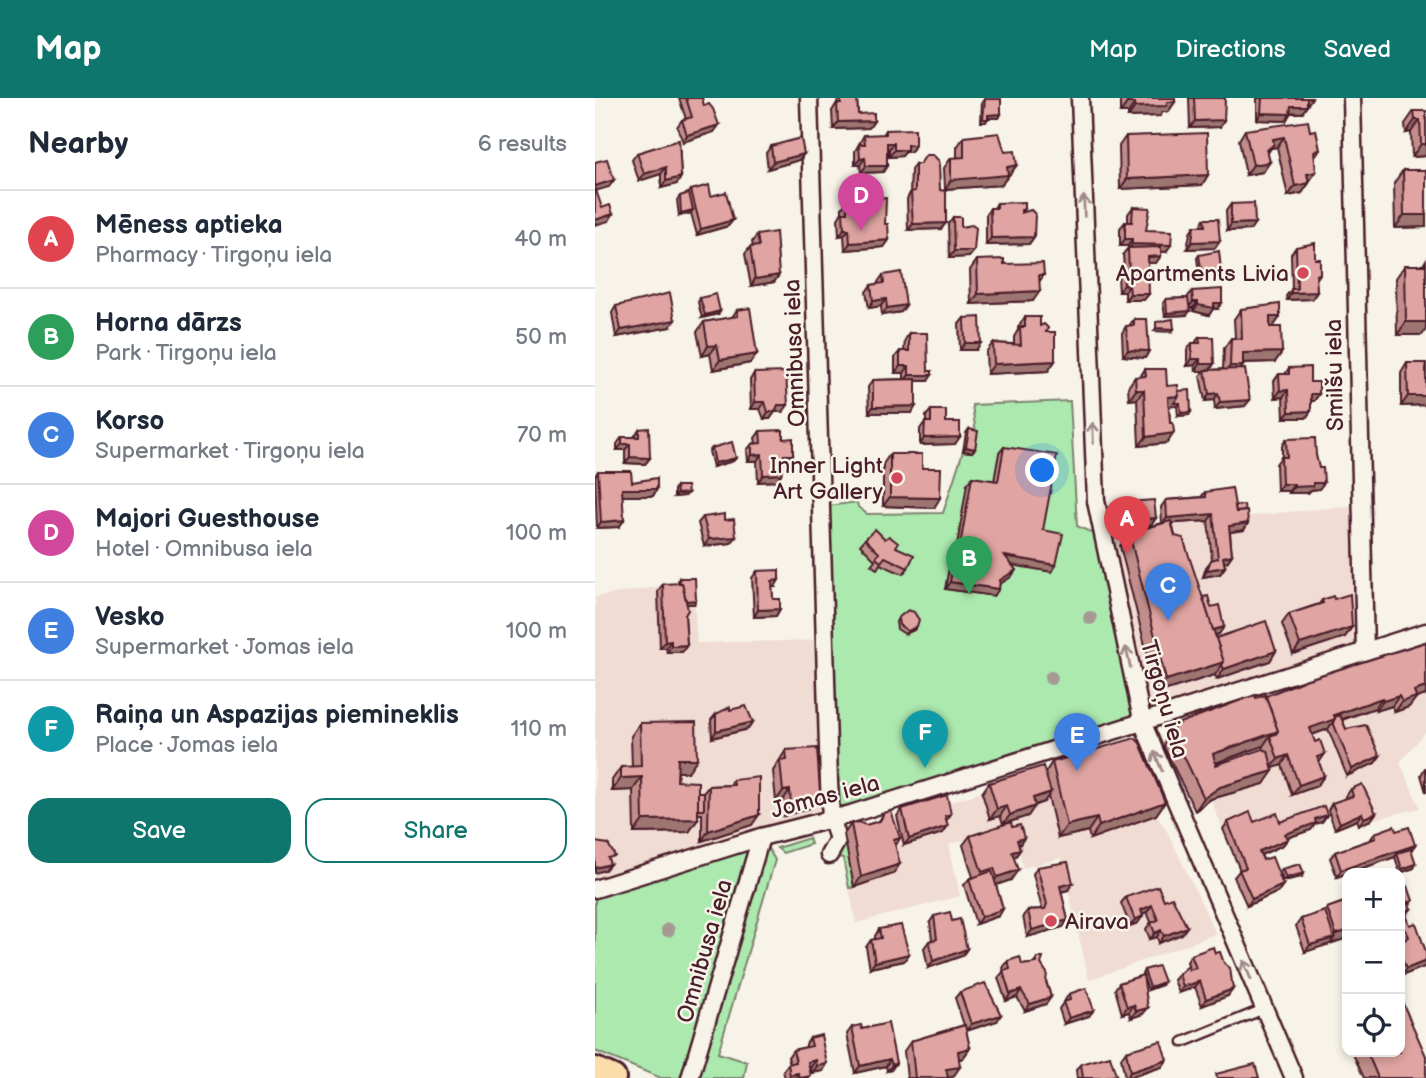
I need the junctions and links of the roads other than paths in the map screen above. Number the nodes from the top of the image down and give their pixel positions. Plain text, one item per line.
1 (809, 98) edge
2 (1080, 98) edge
3 (1352, 98) edge
4 (1426, 632) edge
5 (1365, 651) junction
6 (1143, 724) junction
7 (851, 814) junction
8 (831, 818) junction
9 (761, 837) junction
10 (838, 839) junction
11 (829, 855) dead end
12 (595, 889) edge
13 (1264, 1009) junction
14 (1183, 1042) dead end
15 (595, 1070) edge
16 (613, 1078) edge
17 (690, 1078) edge
18 (1294, 1078) edge

1 - 8 street, Omnibusa iela
6 -> 2 street, Tirgoņu iela
3 - 5 street, Smilšu iela
4 - 5 street, Jomas iela
5 - 6 street, Jomas iela
6 - 7 street, Jomas iela
13 -> 6 street, Tirgoņu iela
7 - 8 street, Jomas iela
7 - 10 street
8 - 9 street, Jomas iela
8 - 10 street, Omnibusa iela
9 - 12 street, Jomas iela
9 - 17 street, Omnibusa iela
10 - 11 street
13 - 14 lane
13 - 18 street, Tirgoņu iela
15 - 16 main road

